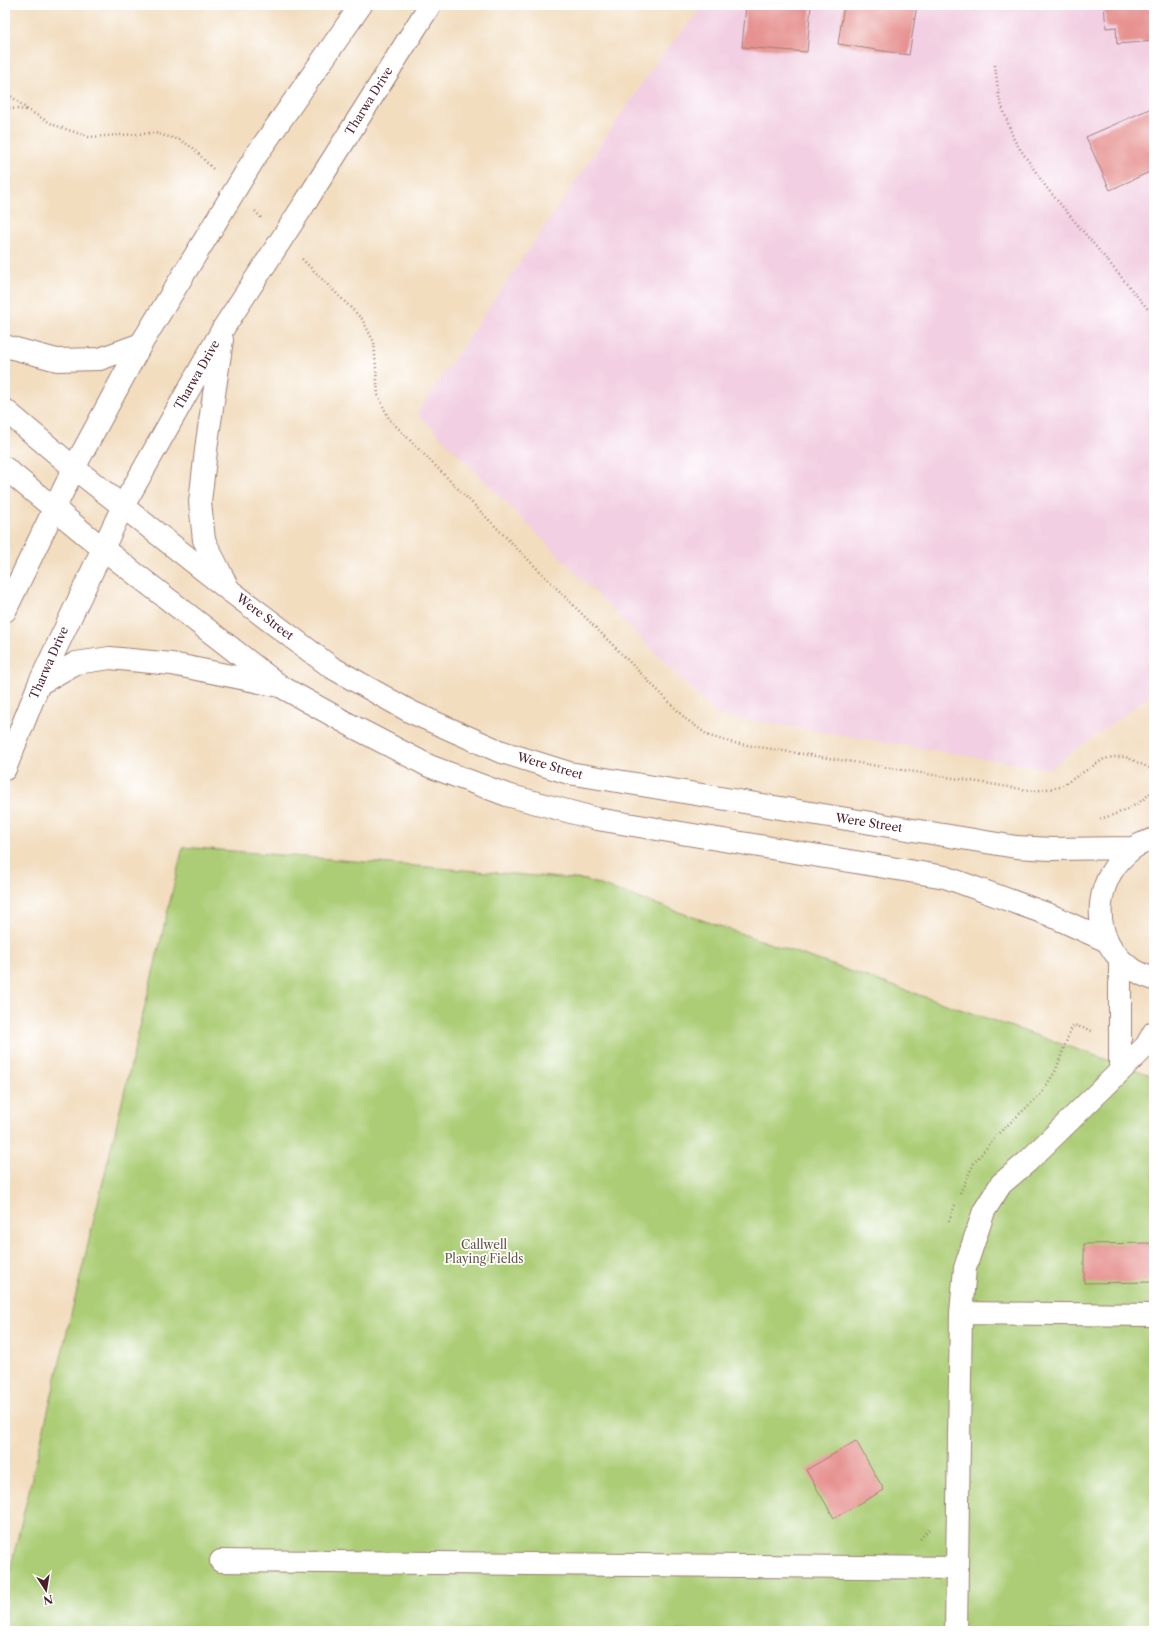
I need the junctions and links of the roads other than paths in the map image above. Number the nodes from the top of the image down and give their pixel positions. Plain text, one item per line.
1 (361, 5) edge
2 (430, 5) edge
3 (224, 327) junction
4 (140, 344) junction
5 (5, 346) edge
6 (5, 410) edge
7 (5, 468) edge
8 (74, 468) junction
9 (123, 506) junction
10 (54, 508) junction
11 (102, 548) junction
12 (229, 590) junction
13 (5, 611) edge
14 (39, 684) junction
15 (280, 686) junction
16 (5, 768) edge
17 (1154, 839) edge
18 (1133, 848) junction
19 (1107, 941) junction
20 (1120, 960) junction
21 (1154, 979) edge
22 (1154, 1032) edge
23 (1120, 1070) junction
24 (961, 1313) junction
25 (1154, 1315) edge
26 (221, 1560) dead end
27 (957, 1568) junction
28 (956, 1631) edge

1 - 4 street, bridge
2 - 3 street, Tharwa Drive, bridge
3 - 9 street, Tharwa Drive
3 - 12 street
4 - 5 street
4 - 8 street
6 - 8 street, Were Street
7 - 10 street
8 - 9 street, Were Street
8 - 10 street
9 - 11 street, Tharwa Drive
9 - 12 street, Were Street
10 - 11 street
10 - 13 street
11 - 14 street, Tharwa Drive
11 - 15 street
12 - 18 street, Were Street
14 - 15 street
14 - 16 street, Tharwa Drive
15 - 19 street
17 - 18 street
18 - 19 street
19 - 20 street
20 - 21 street
20 - 23 street
22 - 23 street
23 - 24 street
24 - 25 street
24 - 27 street
26 - 27 street
27 - 28 street

